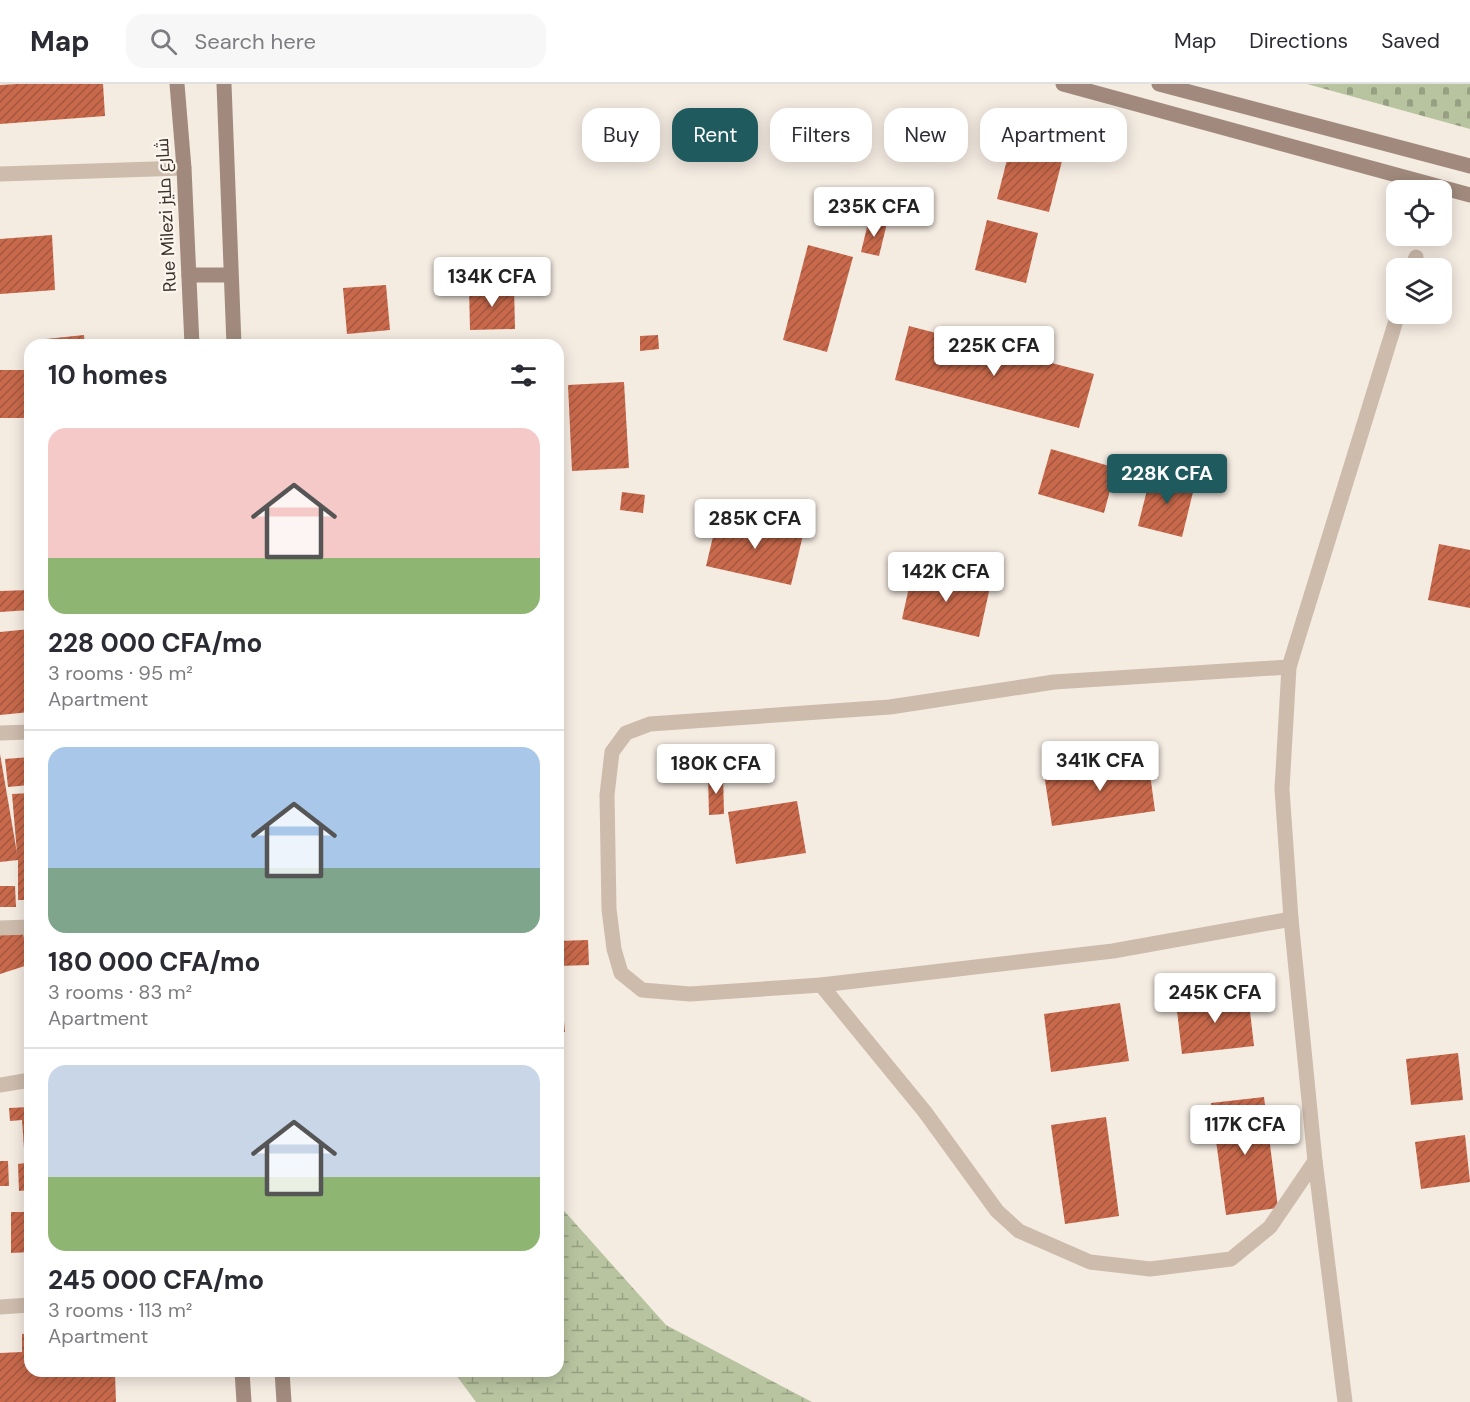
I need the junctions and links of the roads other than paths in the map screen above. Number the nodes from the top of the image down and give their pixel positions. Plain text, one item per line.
1 (177, 84) edge
2 (224, 84) edge
3 (1063, 84) edge
4 (1160, 84) edge
5 (1470, 166) edge
6 (184, 168) junction
7 (0, 174) edge
8 (1470, 195) edge
9 (230, 274) junction
10 (189, 275) junction
11 (1395, 324) edge
12 (192, 339) edge
13 (234, 339) edge
14 (1289, 667) junction
15 (24, 732) edge
16 (0, 733) edge
17 (1291, 919) junction
18 (24, 927) edge
19 (0, 928) edge
20 (821, 985) junction
21 (24, 1081) edge
22 (0, 1085) edge
23 (1315, 1161) junction
24 (24, 1305) edge
25 (0, 1307) edge
26 (242, 1377) edge
27 (282, 1377) edge
28 (244, 1402) edge
29 (284, 1402) edge
30 (1345, 1402) edge

1 - 6 main road, Rue Milezi شارع مليز
2 - 9 main road
3 - 8 main road
4 - 5 main road
6 - 7 street
6 - 10 main road, Rue Milezi شارع مليز
9 - 10 main road
9 - 13 main road
10 - 12 main road, Rue Milezi شارع مليز
11 - 14 street
14 - 17 street
14 - 20 street
15 - 16 street
17 - 20 street
17 - 23 street
18 - 19 street
20 - 23 street
21 - 22 street
23 - 30 street
24 - 25 street
26 - 28 main road
27 - 29 main road

